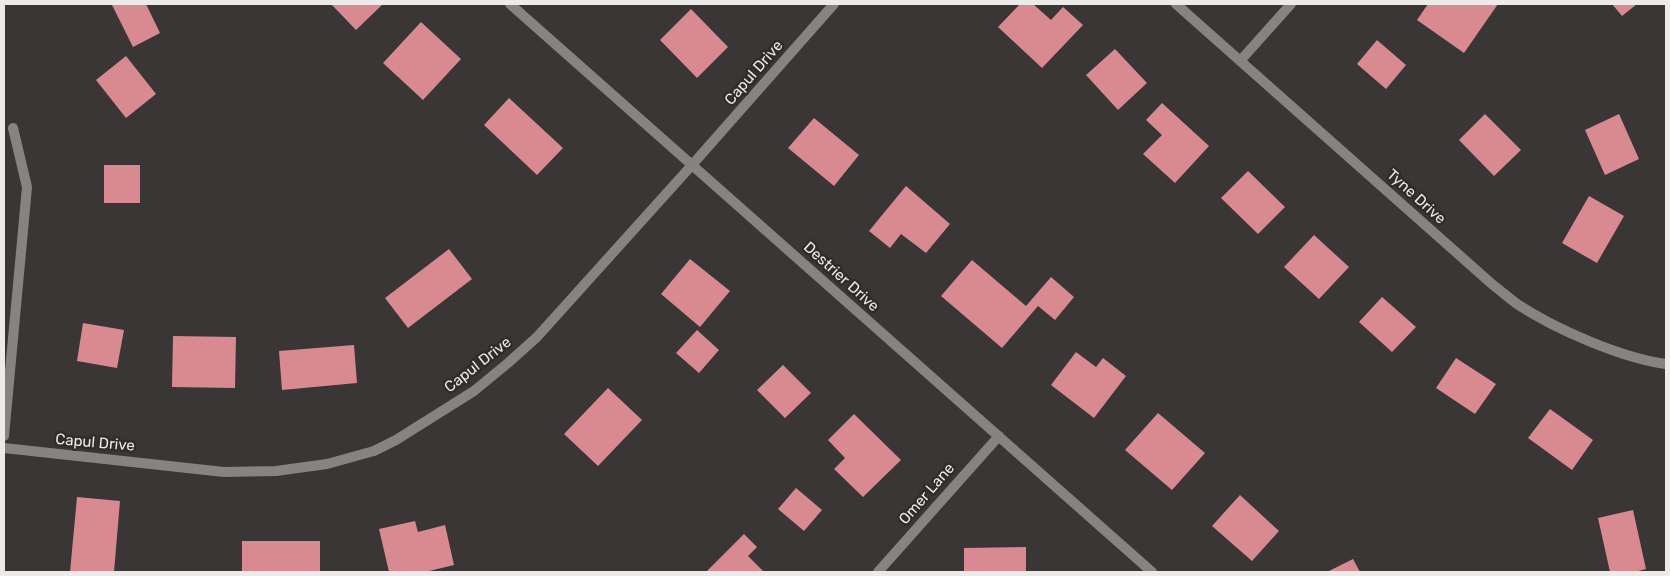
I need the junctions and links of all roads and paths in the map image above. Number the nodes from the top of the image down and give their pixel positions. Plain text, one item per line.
1 (510, 4) edge
2 (834, 4) edge
3 (1176, 4) edge
4 (1291, 4) edge
5 (1240, 61) junction
6 (13, 128) dead end
7 (692, 165) junction
8 (1666, 364) edge
9 (4, 436) edge
10 (998, 436) junction
11 (4, 448) edge
12 (878, 572) edge
13 (1152, 572) edge

1 - 7 street, Destrier Drive
2 - 7 street, Capul Drive
3 - 5 street, Tyne Drive
4 - 5 street
5 - 8 street, Tyne Drive
6 - 9 street
7 - 10 street, Destrier Drive
7 - 11 street, Capul Drive
10 - 12 street, Omer Lane
10 - 13 street, Destrier Drive

